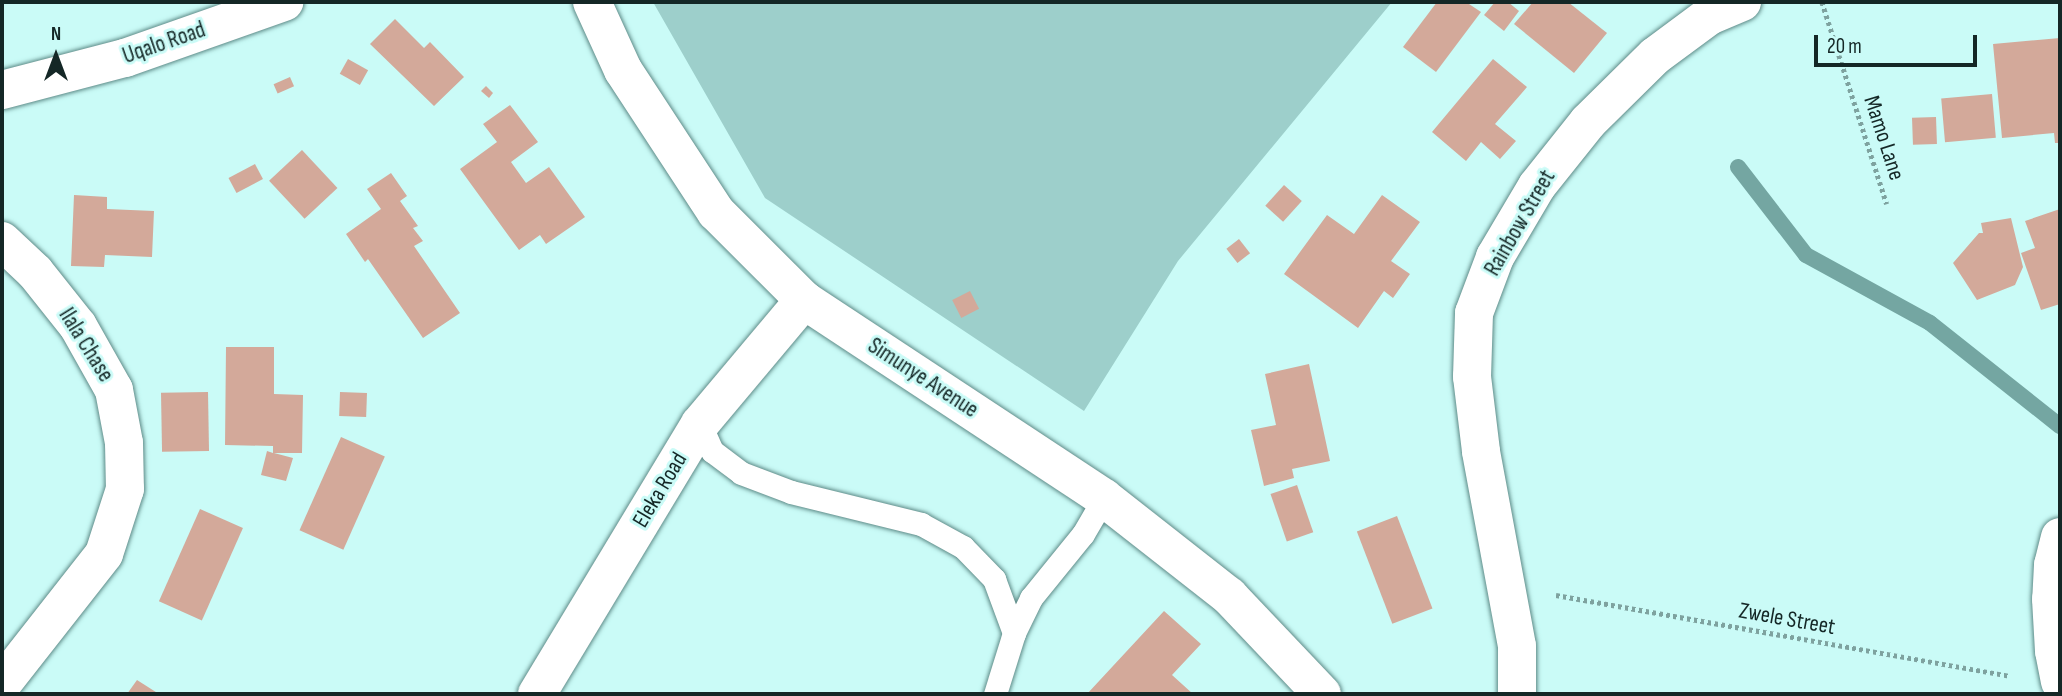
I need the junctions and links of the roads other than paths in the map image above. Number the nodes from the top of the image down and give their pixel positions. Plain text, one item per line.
1 (284, 2) edge
2 (592, 2) edge
3 (1742, 2) edge
4 (2, 90) edge
5 (2, 241) edge
6 (804, 300) junction
7 (700, 424) junction
8 (1104, 498) junction
9 (2060, 537) edge
10 (1014, 633) junction
11 (2060, 681) edge
12 (2, 684) edge
13 (537, 694) edge
14 (995, 694) edge
15 (1322, 694) edge
16 (1517, 694) edge

1 - 4 street, Uqalo Road
2 - 6 street, Simunye Avenue
3 - 16 street, Rainbow Street
5 - 12 street, Ilala Chase
6 - 7 street, Eleka Road
6 - 8 street, Simunye Avenue
7 - 10 lane
7 - 13 street, Eleka Road
8 - 10 lane
8 - 15 street, Simunye Avenue
9 - 11 street
10 - 14 lane

